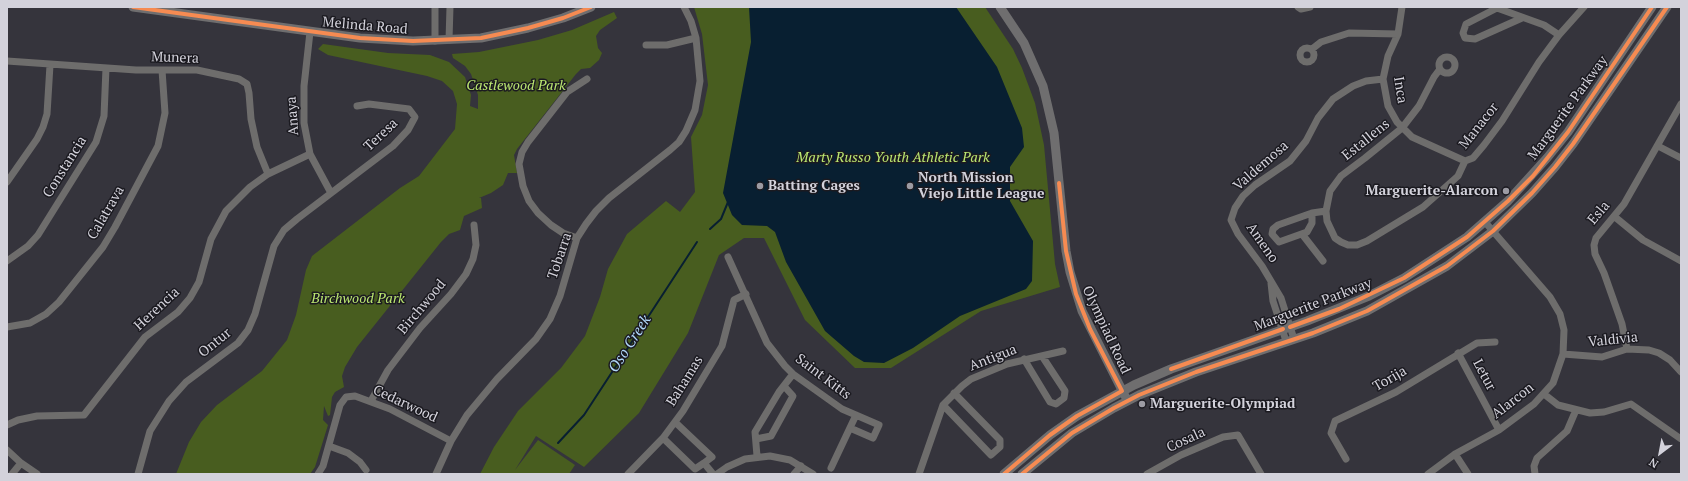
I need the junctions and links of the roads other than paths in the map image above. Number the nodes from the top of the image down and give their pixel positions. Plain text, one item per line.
1 (133, 7) edge
2 (138, 7) edge
3 (435, 7) edge
4 (446, 7) edge
5 (450, 7) edge
6 (591, 7) edge
7 (684, 7) edge
8 (1000, 7) edge
9 (1298, 7) edge
10 (1310, 7) edge
11 (1402, 7) edge
12 (1584, 7) edge
13 (1652, 7) edge
14 (1667, 7) edge
15 (151, 8) edge
16 (1522, 18) junction
17 (448, 25) junction
18 (310, 32) junction
19 (1398, 34) junction
20 (1559, 35) junction
21 (696, 38) junction
22 (449, 40) junction
23 (435, 41) junction
24 (646, 46) dead end
25 (1312, 49) dead end
26 (7, 61) edge
27 (50, 65) junction
28 (106, 68) junction
29 (1440, 69) dead end
30 (162, 70) junction
31 (588, 79) dead end
32 (1383, 79) junction
33 (1681, 104) edge
34 (357, 106) dead end
35 (1402, 128) junction
36 (1658, 146) junction
37 (310, 154) junction
38 (1681, 158) edge
39 (1465, 161) junction
40 (268, 174) junction
41 (7, 182) edge
42 (331, 193) junction
43 (1326, 211) junction
44 (1312, 213) junction
45 (1614, 217) junction
46 (1231, 220) joint
47 (1485, 222) junction
48 (474, 225) dead end
49 (1493, 230) junction
50 (1302, 234) junction
51 (577, 238) junction
52 (728, 257) dead end
53 (7, 261) edge
54 (1681, 261) edge
55 (1323, 262) dead end
56 (1271, 281) junction
57 (746, 294) junction
58 (1281, 298) junction
59 (1273, 301) junction
60 (7, 327) edge
61 (1287, 328) junction
62 (1290, 340) junction
63 (1495, 342) dead end
64 (1627, 349) junction
65 (1063, 351) dead end
66 (1458, 354) junction
67 (1563, 354) junction
68 (1042, 356) junction
69 (1024, 359) junction
70 (1681, 372) edge
71 (793, 374) junction
72 (784, 386) junction
73 (1122, 391) junction
74 (954, 393) junction
75 (1544, 394) junction
76 (371, 401) junction
77 (1127, 401) junction
78 (943, 405) junction
79 (1576, 410) junction
80 (856, 415) junction
81 (675, 422) junction
82 (7, 425) edge
83 (850, 428) junction
84 (1499, 430) junction
85 (663, 438) junction
86 (756, 439) junction
87 (1681, 439) edge
88 (451, 441) junction
89 (329, 446) junction
90 (7, 450) edge
91 (1455, 454) junction
92 (757, 456) junction
93 (1346, 459) dead end
94 (21, 463) junction
95 (704, 463) junction
96 (801, 466) junction
97 (831, 468) dead end
98 (366, 470) dead end
99 (12, 474) edge
100 (37, 474) edge
101 (138, 474) edge
102 (318, 474) edge
103 (436, 474) edge
104 (628, 474) edge
105 (713, 474) edge
106 (717, 474) edge
107 (794, 474) edge
108 (813, 474) edge
109 (919, 474) edge
110 (1004, 474) edge
111 (1022, 474) edge
112 (1147, 474) edge
113 (1261, 474) edge
114 (1428, 474) edge
115 (1468, 474) edge
116 (1535, 474) edge

1 - 2 main road, Melinda Road
2 - 15 main road, Melinda Road
3 - 23 street
4 - 17 street
5 - 17 street
6 - 22 main road, Melinda Road
7 - 21 street, Tobarra
8 - 73 main road, Olympiad Road
9 - 10 street
11 - 19 street, Inca
12 - 20 street, Manacor
13 - 47 main road, Marguerite Parkway
14 - 49 main road, Marguerite Parkway
15 - 18 main road, Melinda Road
16 - 16 street
16 - 20 street
17 - 22 street
18 - 23 main road, Melinda Road
18 - 37 street, Anaya
19 - 25 street
19 - 32 street, Inca
20 - 39 street, Manacor
21 - 24 street
21 - 51 street, Tobarra
22 - 23 main road, Melinda Road
26 - 27 street, Munera
27 - 28 street, Munera
27 - 41 street
28 - 30 street, Munera
28 - 53 street, Constancia
29 - 35 street, Estallens
30 - 40 street, Munera
30 - 60 street, Calatrava
31 - 51 street
32 - 35 street, Inca
32 - 46 street, Valdemosa
33 - 36 street, Esla
34 - 42 street, Teresa
35 - 39 street, Inca
35 - 43 street, Estallens
36 - 38 street
36 - 45 street, Esla
37 - 40 street, Herencia
37 - 42 street, Anaya
39 - 43 street, Manacor
40 - 82 street, Herencia
42 - 101 street, Ontur
43 - 44 street
44 - 50 street
44 - 50 street
45 - 54 street
45 - 64 street, Esla
46 - 56 street, Ameno
47 - 49 street, Alarcon
47 - 61 main road, Marguerite Parkway
48 - 76 street, Birchwood
49 - 62 main road, Marguerite Parkway
49 - 67 street, Alarcon
50 - 55 street
51 - 88 street, Tobarra
52 - 57 street, Saint Kitts
56 - 58 street, Ameno
56 - 59 street, Ameno
57 - 71 street, Saint Kitts
57 - 81 street, Bahamas
58 - 59 street
58 - 61 street, Ameno
59 - 61 street, Ameno
61 - 62 street, Ameno
61 - 73 main road, Marguerite Parkway
62 - 77 main road, Marguerite Parkway
63 - 66 street, Torija
64 - 67 street, Valdivia
64 - 70 street, Valdivia
65 - 68 street, Antigua
66 - 84 street, Letur
66 - 93 street, Torija
67 - 75 street, Alarcon
68 - 69 street, Antigua
68 - 69 street
69 - 74 street, Antigua
71 - 72 street
71 - 80 street, Saint Kitts
72 - 86 street
72 - 86 street
73 - 77 main road, Olympiad Road
73 - 110 main road, Marguerite Parkway
74 - 78 street, Antigua
74 - 78 street
75 - 79 street
75 - 84 street, Alarcon
76 - 88 street, Cedarwood
76 - 89 street, Cedarwood
77 - 111 main road, Marguerite Parkway
78 - 109 street, Antigua
79 - 87 street
79 - 116 street
80 - 83 street
80 - 83 street, Saint Kitts
81 - 85 street, Bahamas
81 - 95 street
83 - 97 street
84 - 91 street, Alarcon
85 - 95 street
85 - 104 street, Bahamas
86 - 92 street
88 - 103 street, Tobarra
89 - 98 street
89 - 102 street
90 - 94 street
91 - 114 street, Alarcon
91 - 115 street
92 - 96 street
92 - 106 street
94 - 99 street
94 - 100 street
95 - 105 street
96 - 107 street
96 - 108 street
112 - 113 street, Cosala

